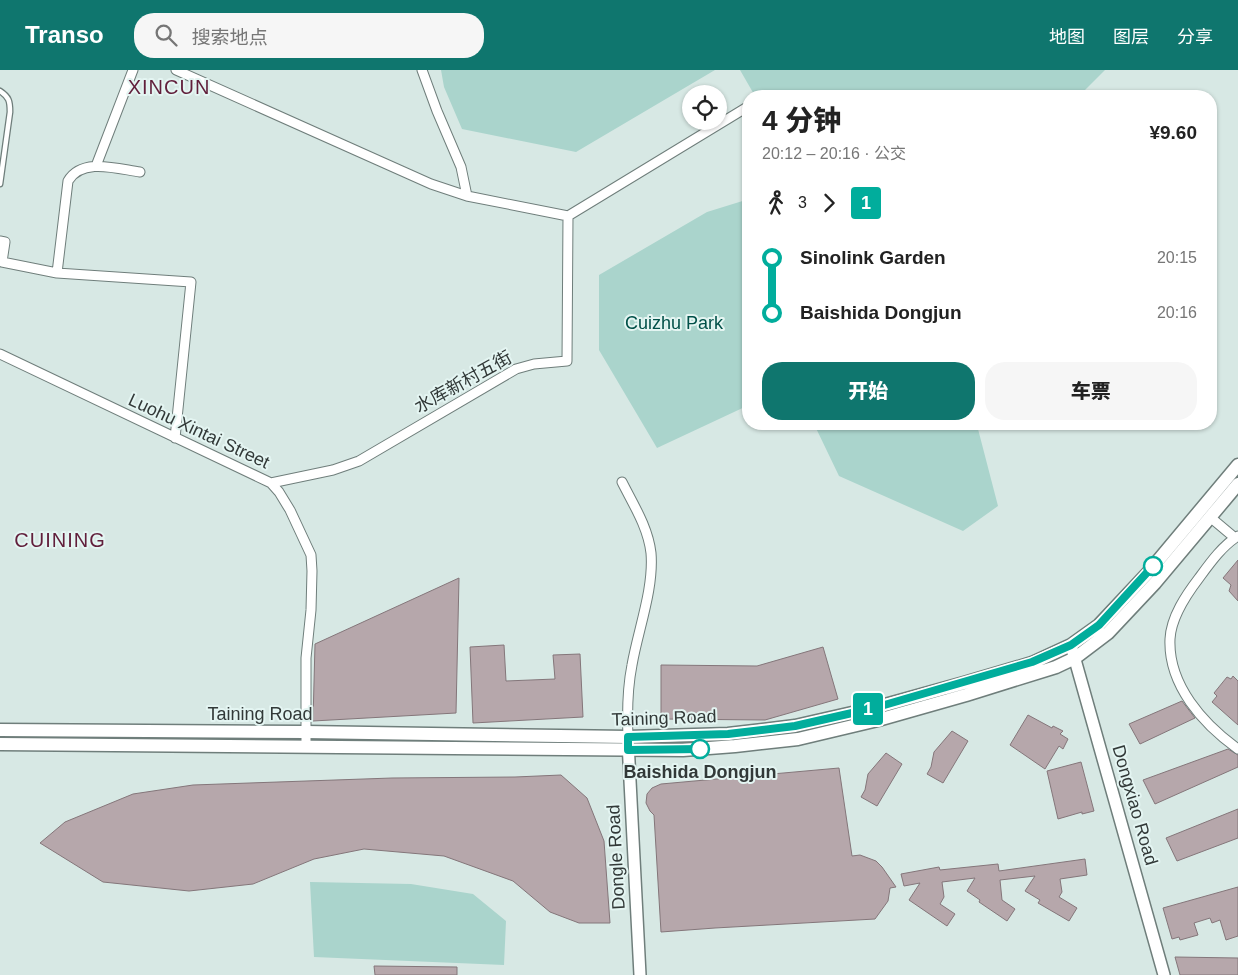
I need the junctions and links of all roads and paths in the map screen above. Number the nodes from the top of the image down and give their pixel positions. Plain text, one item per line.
1 (134, 70) edge
2 (176, 70) edge
3 (422, 70) edge
4 (0, 91) edge
5 (742, 110) edge
6 (96, 166) junction
7 (140, 172) dead end
8 (0, 184) edge
9 (467, 196) junction
10 (568, 216) junction
11 (0, 241) edge
12 (57, 273) junction
13 (0, 354) edge
14 (175, 438) junction
15 (1238, 465) edge
16 (622, 482) dead end
17 (271, 483) junction
18 (1238, 484) edge
19 (1210, 517) junction
20 (1236, 537) edge
21 (1071, 645) junction
22 (1075, 658) junction
23 (0, 730) edge
24 (306, 732) junction
25 (0, 744) edge
26 (628, 744) junction
27 (306, 746) junction
28 (1238, 748) edge
29 (640, 975) edge
30 (1164, 975) edge

1 - 6 street
2 - 9 street
3 - 9 street
4 - 8 lane
5 - 10 street
6 - 7 street
6 - 12 street
9 - 10 street
10 - 17 street, 水库新村五街
11 - 12 street
12 - 14 street
13 - 14 street, Luohu Xintai Street
14 - 17 street, Luohu Xintai Street
15 - 21 main road, Taining Road
16 - 26 street
17 - 24 street, Luohu Xintai Street
18 - 19 main road, Taining Road
19 - 20 street
19 - 22 main road, Taining Road
20 - 28 street
21 - 22 street, Dongxiao Road
21 - 26 main road, Taining Road
22 - 26 main road, Taining Road
22 - 30 street, Dongxiao Road
23 - 24 main road, Taining Road
24 - 26 main road, Taining Road
24 - 27 street, Luohu Xintai Street
25 - 27 main road, Taining Road
26 - 27 main road, Taining Road
26 - 29 street, Dongle Road

